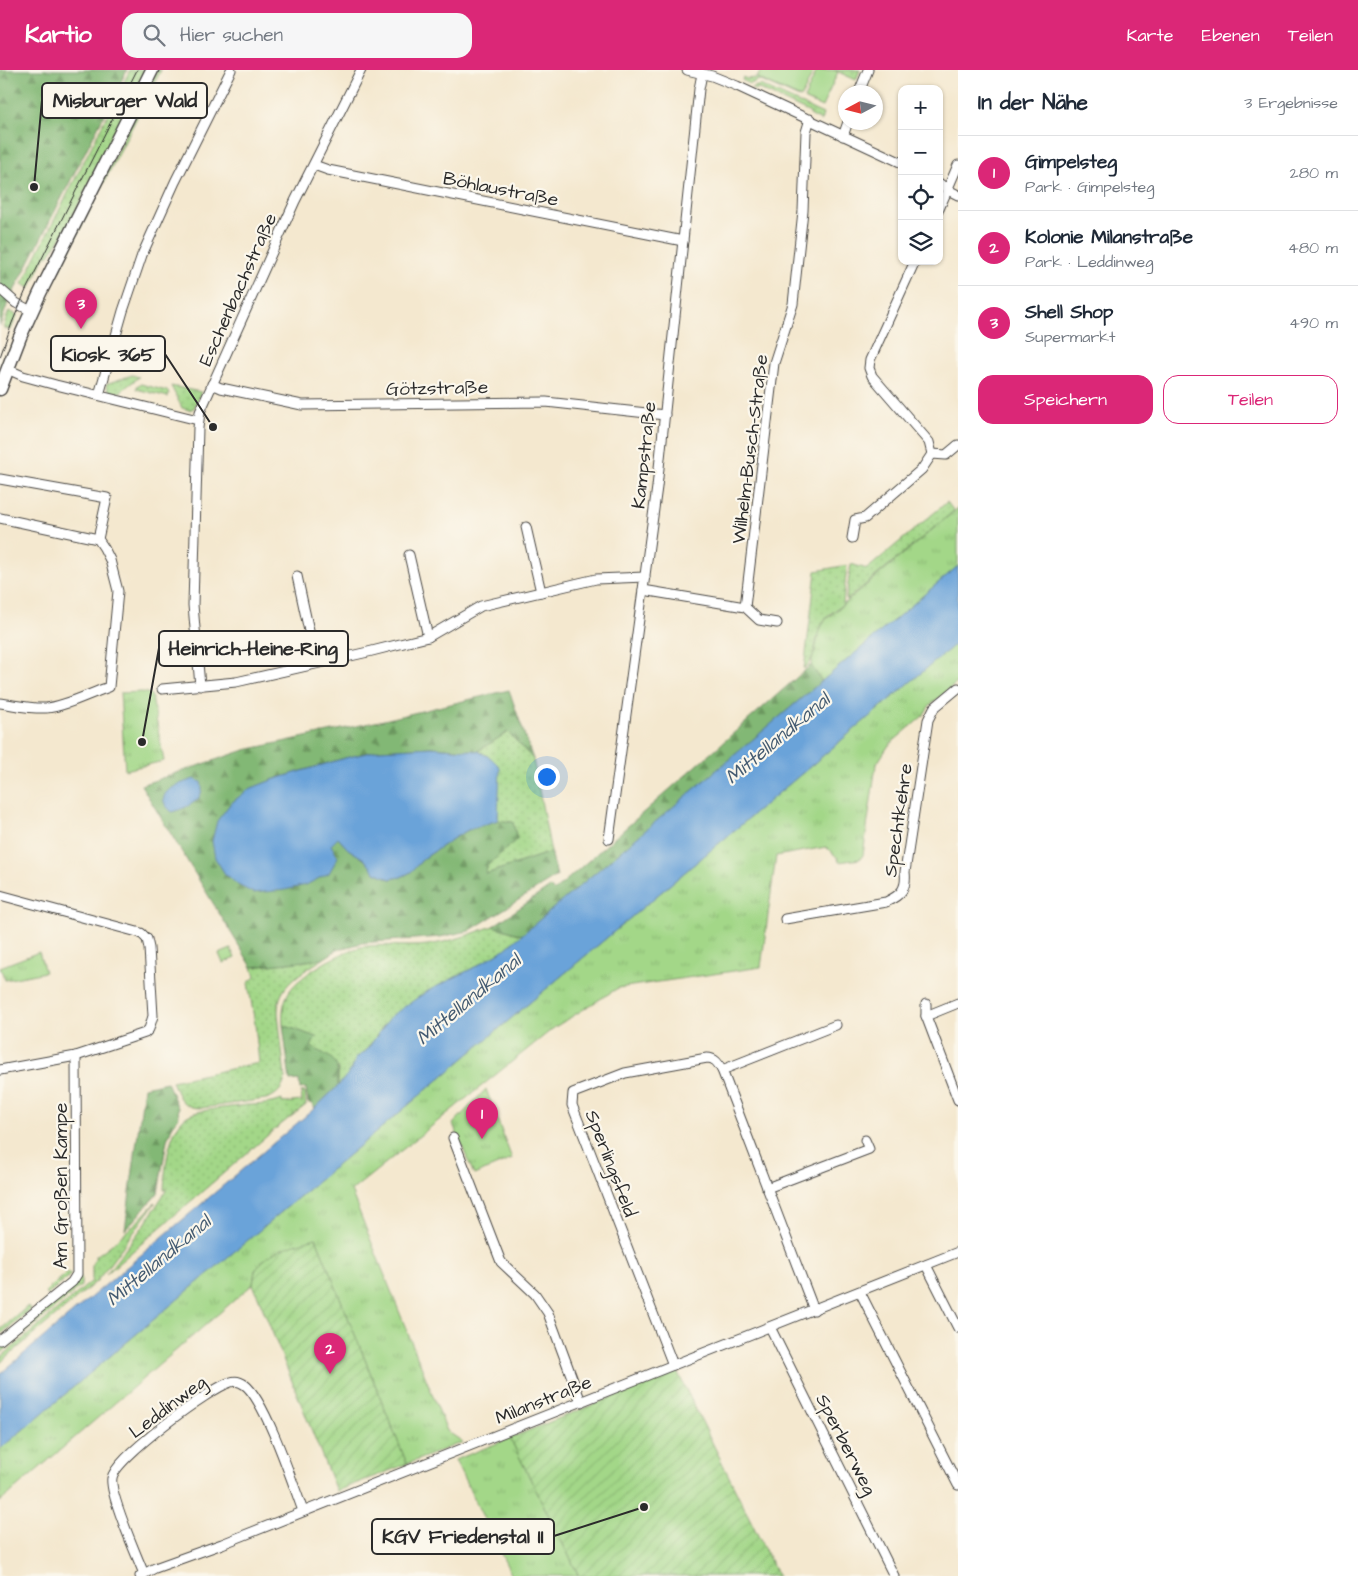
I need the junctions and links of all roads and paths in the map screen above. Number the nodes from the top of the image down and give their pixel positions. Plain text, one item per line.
1 (152, 70) edge
2 (231, 70) edge
3 (361, 70) edge
4 (687, 70) edge
5 (868, 70) edge
6 (713, 73) edge
7 (702, 74) junction
8 (862, 85) edge
9 (810, 119) junction
10 (845, 130) edge
11 (843, 136) junction
12 (898, 161) edge
13 (314, 164) junction
14 (958, 166) edge
15 (943, 186) edge
16 (948, 190) junction
17 (958, 195) edge
18 (943, 201) edge
19 (683, 241) junction
20 (913, 265) edge
21 (0, 289) edge
22 (31, 311) junction
23 (3, 378) edge
24 (212, 384) junction
25 (99, 395) junction
26 (665, 415) junction
27 (198, 420) junction
28 (958, 445) edge
29 (932, 454) junction
30 (0, 479) edge
31 (0, 518) edge
32 (526, 527) dead end
33 (852, 538) dead end
34 (98, 539) junction
35 (409, 556) dead end
36 (297, 576) dead end
37 (645, 577) junction
38 (643, 590) junction
39 (541, 592) junction
40 (745, 607) junction
41 (777, 623) dead end
42 (428, 637) junction
43 (316, 663) junction
44 (200, 686) junction
45 (958, 688) edge
46 (162, 689) dead end
47 (0, 703) edge
48 (610, 839) dead end
49 (0, 896) edge
50 (785, 919) dead end
51 (958, 1003) edge
52 (926, 1004) dead end
53 (926, 1016) junction
54 (836, 1026) dead end
55 (76, 1056) junction
56 (0, 1070) edge
57 (722, 1070) junction
58 (958, 1100) edge
59 (453, 1138) dead end
60 (865, 1140) dead end
61 (767, 1188) junction
62 (958, 1252) edge
63 (926, 1266) junction
64 (860, 1292) junction
65 (814, 1310) junction
66 (770, 1327) junction
67 (958, 1328) edge
68 (0, 1340) edge
69 (674, 1365) junction
70 (582, 1402) junction
71 (958, 1485) edge
72 (303, 1511) junction
73 (142, 1575) edge
74 (894, 1576) edge

1 - 22 main road
2 - 25 street
3 - 13 street, Eschenbachstraße
4 - 7 street
5 - 8 street
6 - 7 street
6 - 9 street
7 - 19 street, Kampstraße
9 - 11 street
9 - 40 street, Wilhelm-Busch-Straße
10 - 11 street
11 - 12 street
13 - 19 street, Böhlaustraße
13 - 24 street, Eschenbachstraße
14 - 16 street
15 - 16 street
16 - 17 street
16 - 18 street
19 - 26 street, Kampstraße
20 - 29 street
21 - 22 street
22 - 23 main road
23 - 25 street
24 - 26 street, Götzstraße
24 - 27 street, Eschenbachstraße
25 - 27 street
26 - 37 street, Kampstraße
27 - 44 street, Eschenbachstraße
28 - 29 street
29 - 33 street
30 - 34 street
31 - 34 street
32 - 39 street
34 - 47 street
35 - 42 street
36 - 43 street
37 - 38 street, Kampstraße
37 - 39 street
38 - 40 street
38 - 48 street, Kampstraße
39 - 42 street
40 - 41 street
42 - 43 street
43 - 44 street
44 - 46 street
45 - 50 street, Spechtkehre
49 - 55 street
51 - 53 street
52 - 53 street
53 - 58 street
54 - 57 street
55 - 56 street
55 - 68 street, Am Großen Kampe
57 - 61 street
57 - 69 street, Sperlingsfeld
59 - 70 street
60 - 61 street
61 - 65 street
62 - 63 street, Milanstraße
63 - 64 street, Milanstraße
63 - 67 street
64 - 65 street, Milanstraße
64 - 71 street
65 - 66 street, Milanstraße
66 - 69 street, Milanstraße
66 - 74 street, Sperberweg
69 - 70 street, Milanstraße
70 - 72 street, Milanstraße
72 - 73 street, Milanstraße
72 - 73 street, Leddinweg

